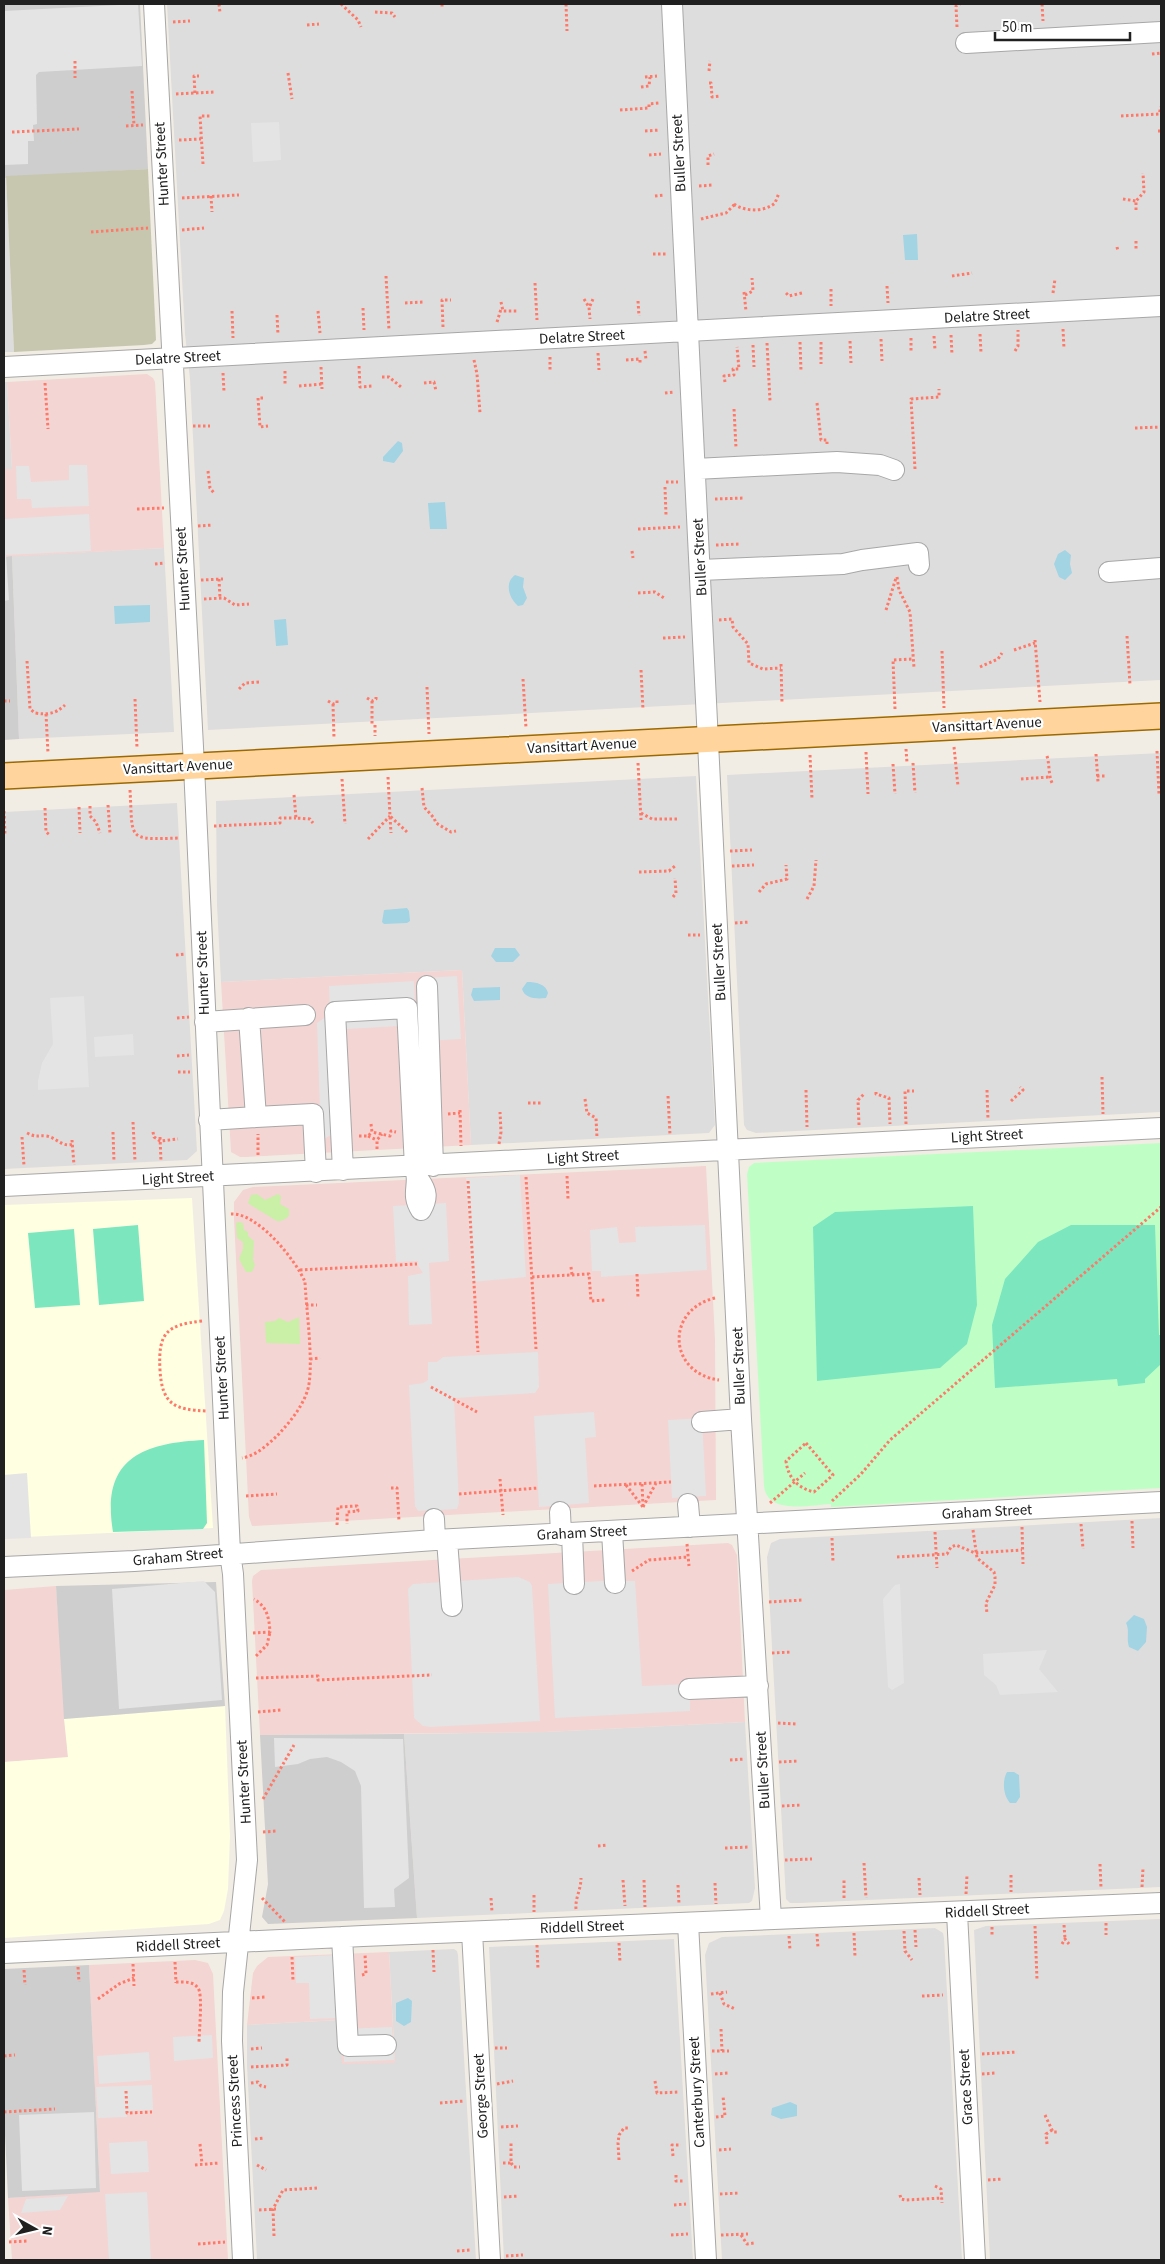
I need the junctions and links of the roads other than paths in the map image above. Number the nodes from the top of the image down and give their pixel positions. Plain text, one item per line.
1 (154, 4) edge
2 (672, 4) edge
3 (1161, 32) edge
4 (962, 36) road end
5 (1161, 306) edge
6 (688, 331) junction
7 (172, 358) junction
8 (4, 368) edge
9 (695, 469) junction
10 (894, 470) dead end
11 (910, 567) road end
12 (1161, 568) edge
13 (701, 570) junction
14 (1109, 572) dead end
15 (1161, 716) edge
16 (710, 739) junction
17 (194, 766) junction
18 (4, 776) edge
19 (426, 986) dead end
20 (305, 1015) dead end
21 (249, 1018) junction
22 (198, 1019) junction
23 (256, 1117) junction
24 (209, 1120) junction
25 (1161, 1128) edge
26 (728, 1149) junction
27 (343, 1170) junction
28 (422, 1171) junction
29 (316, 1172) junction
30 (211, 1176) junction
31 (4, 1186) edge
32 (741, 1419) junction
33 (702, 1422) dead end
34 (1161, 1502) edge
35 (688, 1504) dead end
36 (560, 1512) dead end
37 (434, 1519) dead end
38 (748, 1524) junction
39 (612, 1532) junction
40 (567, 1534) junction
41 (688, 1535) junction
42 (441, 1540) junction
43 (230, 1553) junction
44 (4, 1567) edge
45 (615, 1583) road end
46 (574, 1584) dead end
47 (452, 1606) dead end
48 (758, 1686) junction
49 (689, 1689) dead end
50 (1161, 1903) edge
51 (961, 1905) junction
52 (683, 1916) junction
53 (771, 1919) junction
54 (472, 1932) junction
55 (342, 1937) junction
56 (239, 1942) junction
57 (4, 1954) edge
58 (386, 2045) dead end
59 (490, 2255) edge
60 (243, 2260) edge
61 (706, 2260) edge
62 (975, 2260) edge

1 - 7 street, Hunter Street
2 - 6 street, Buller Street
3 - 4 street
5 - 6 street, Delatre Street
6 - 7 street, Delatre Street
6 - 9 street, Buller Street
7 - 8 street, Delatre Street
7 - 17 street, Hunter Street
9 - 10 street
9 - 13 street, Buller Street
11 - 13 street
12 - 14 street
13 - 16 street, Buller Street
15 - 16 main road, Vansittart Avenue
16 - 17 main road, Vansittart Avenue
16 - 26 street, Buller Street
17 - 18 main road, Vansittart Avenue
17 - 22 street, Hunter Street
19 - 28 street
20 - 21 street
21 - 22 street
21 - 23 street
22 - 24 street, Hunter Street
23 - 24 street
23 - 29 street
24 - 30 street, Hunter Street
25 - 26 street, Light Street
26 - 28 street, Light Street
26 - 32 street, Buller Street
27 - 28 street, Light Street
27 - 28 street
27 - 29 street, Light Street
29 - 30 street, Light Street
30 - 31 street, Light Street
30 - 43 street, Hunter Street
32 - 33 street
32 - 38 street, Buller Street
34 - 38 street, Graham Street
35 - 41 street
36 - 40 street
37 - 42 street
38 - 41 street, Graham Street
38 - 48 street, Buller Street
39 - 40 street, Graham Street
39 - 41 street, Graham Street
39 - 45 street
40 - 42 street, Graham Street
40 - 46 street
42 - 43 street, Graham Street
42 - 47 street
43 - 44 street, Graham Street
43 - 56 street, Hunter Street
48 - 49 street
48 - 53 street, Buller Street
50 - 51 street, Riddell Street
51 - 53 street, Riddell Street
51 - 62 street, Grace Street
52 - 53 street, Riddell Street
52 - 54 street, Riddell Street
52 - 61 street, Canterbury Street
54 - 55 street, Riddell Street
54 - 59 street, George Street
55 - 56 street, Riddell Street
55 - 58 street
56 - 57 street, Riddell Street
56 - 60 street, Princess Street

